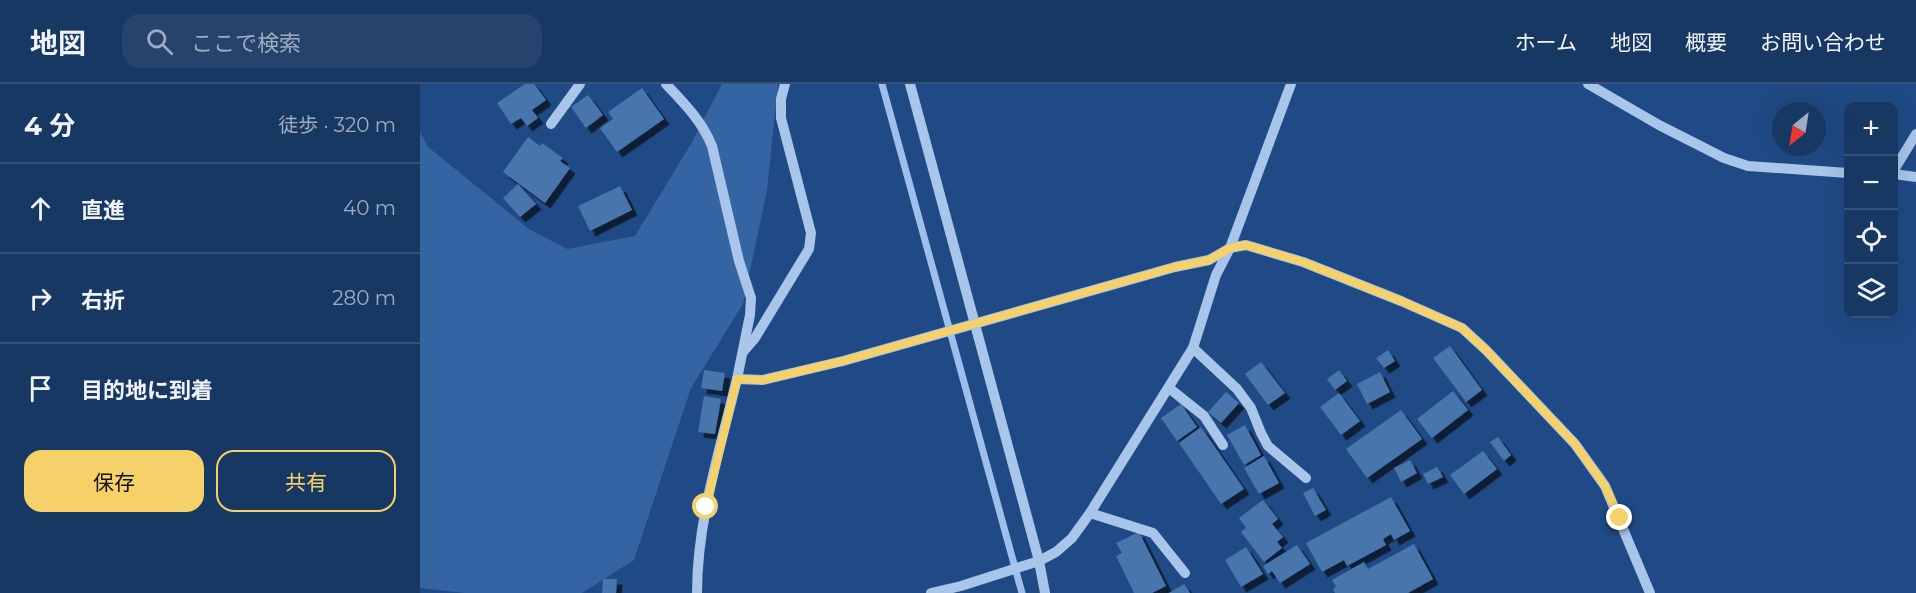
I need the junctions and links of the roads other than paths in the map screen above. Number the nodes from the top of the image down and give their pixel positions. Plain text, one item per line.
1 (580, 84) edge
2 (666, 84) edge
3 (785, 84) edge
4 (910, 84) edge
5 (1291, 84) edge
6 (1588, 84) edge
7 (551, 124) dead end
8 (1916, 134) edge
9 (1898, 164) edge
10 (1844, 173) edge
11 (1898, 173) edge
12 (1916, 177) edge
13 (1230, 248) junction
14 (975, 323) junction
15 (1193, 348) junction
16 (742, 352) junction
17 (737, 379) junction
18 (1169, 388) junction
19 (1223, 445) dead end
20 (1305, 478) dead end
21 (1090, 513) junction
22 (1039, 561) junction
23 (1185, 573) dead end
24 (696, 593) edge
25 (931, 593) edge
26 (1045, 593) edge
27 (1650, 593) edge

1 - 7 street
2 - 16 street
3 - 16 street
4 - 14 street
5 - 13 street
6 - 10 street
8 - 9 street
11 - 12 street
13 - 14 street
13 - 15 street
13 - 27 street
14 - 17 street
14 - 22 street
15 - 18 street
15 - 20 street
16 - 17 street
17 - 24 street
18 - 19 street
18 - 21 street
21 - 22 street
21 - 23 street
22 - 25 street
22 - 26 street

